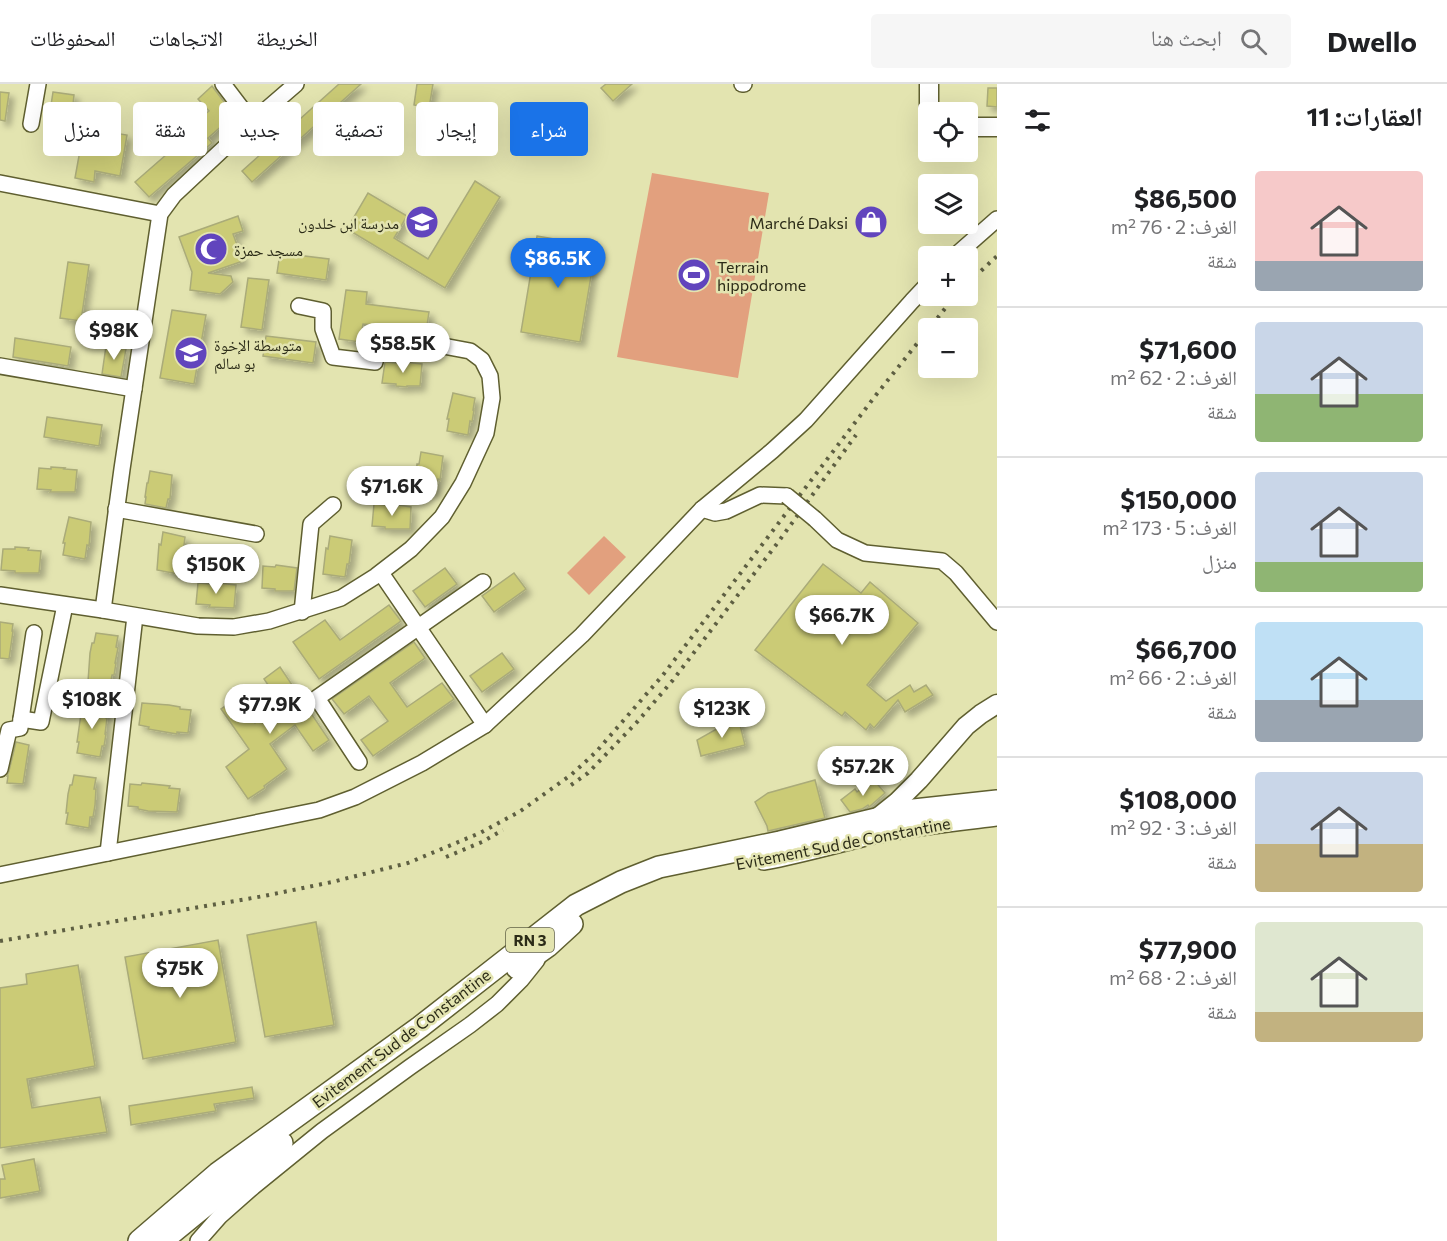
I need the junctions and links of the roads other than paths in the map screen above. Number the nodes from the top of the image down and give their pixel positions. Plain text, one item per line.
1 (38, 84) edge
2 (223, 84) edge
3 (296, 84) edge
4 (929, 84) edge
5 (237, 102) edge
6 (275, 102) edge
7 (929, 102) edge
8 (31, 124) dead end
9 (978, 127) edge
10 (997, 127) edge
11 (219, 153) edge
12 (0, 183) edge
13 (160, 214) junction
14 (997, 219) edge
15 (966, 246) edge
16 (918, 295) edge
17 (298, 306) dead end
18 (0, 366) edge
19 (134, 389) junction
20 (333, 505) dead end
21 (116, 509) junction
22 (702, 509) junction
23 (256, 534) dead end
24 (381, 573) junction
25 (483, 582) dead end
26 (0, 595) edge
27 (65, 604) junction
28 (103, 610) junction
29 (302, 612) junction
30 (135, 616) junction
31 (997, 622) edge
32 (418, 627) junction
33 (34, 633) dead end
34 (997, 704) edge
35 (21, 719) junction
36 (485, 725) junction
37 (359, 762) dead end
38 (0, 768) edge
39 (997, 801) edge
40 (997, 816) edge
41 (877, 818) junction
42 (108, 853) junction
43 (0, 875) edge
44 (548, 946) junction
45 (139, 1241) edge
46 (162, 1241) edge
47 (198, 1241) edge

1 - 8 street
2 - 5 street
3 - 6 street
4 - 7 main road
9 - 10 main road
11 - 13 street
12 - 13 street
13 - 19 street
14 - 15 street
16 - 22 street
17 - 24 street
18 - 19 street
19 - 21 street
20 - 29 street
21 - 23 street
21 - 28 street
22 - 31 street, bridge
22 - 36 street
24 - 29 street
24 - 32 street
25 - 32 street
26 - 27 street
27 - 28 street
27 - 35 street
28 - 30 street
29 - 30 street
30 - 42 street
32 - 36 street
32 - 37 street
33 - 35 street
34 - 41 main road
35 - 38 street
36 - 42 street
39 - 41 highway, Evitement Sud de Constantine / RN 3
40 - 44 highway, Evitement Sud de Constantine / RN 3
41 - 45 highway, Evitement Sud de Constantine / RN 3
42 - 43 street
44 - 46 highway, Evitement Sud de Constantine / RN 3
44 - 47 street

